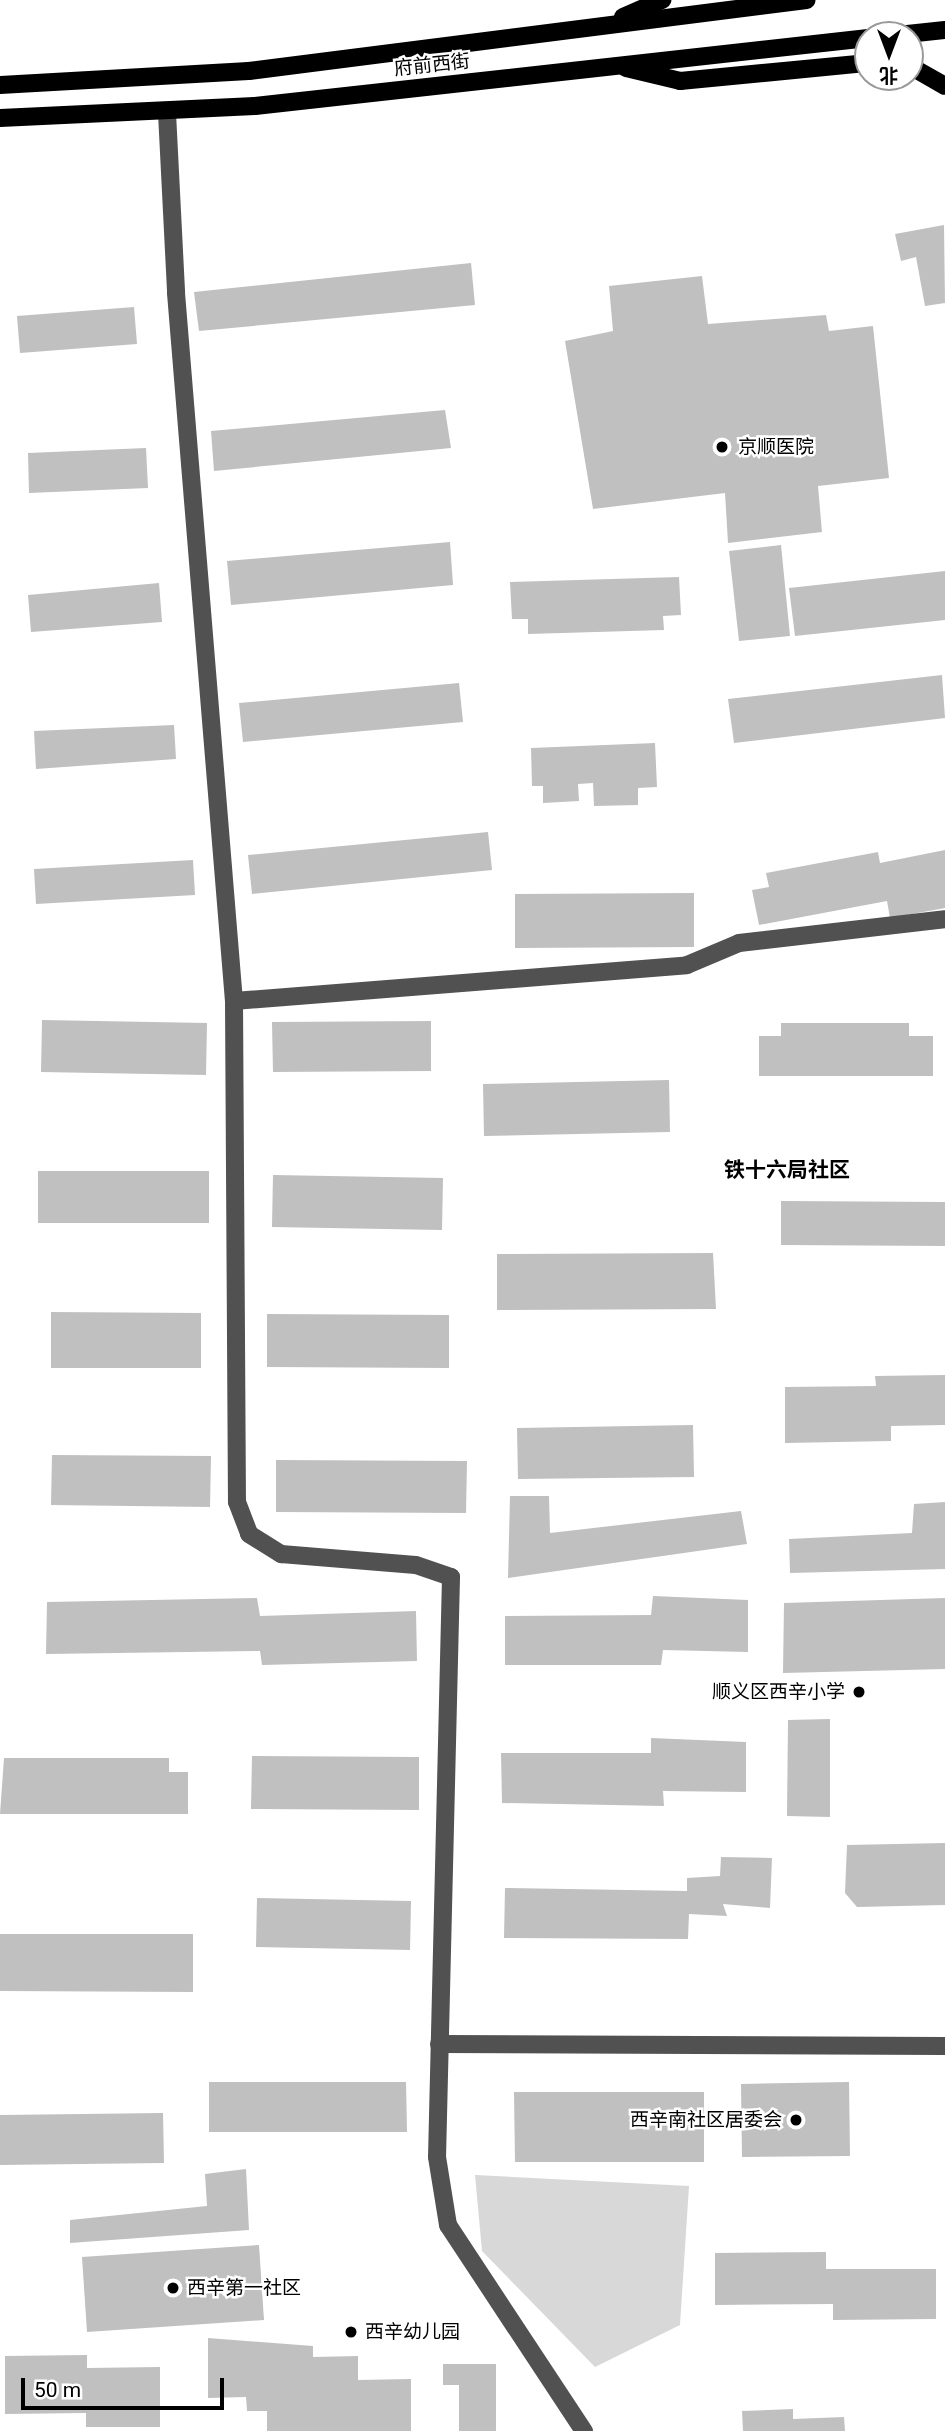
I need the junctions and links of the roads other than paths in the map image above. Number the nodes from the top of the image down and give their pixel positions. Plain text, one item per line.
1 (662, 0) edge
2 (807, 0) edge
3 (610, 24) junction
4 (945, 30) edge
5 (924, 32) edge
6 (854, 40) edge
7 (854, 63) edge
8 (619, 66) junction
9 (924, 74) edge
10 (0, 85) edge
11 (945, 86) edge
12 (167, 113) junction
13 (0, 118) edge
14 (945, 919) edge
15 (234, 1000) junction
16 (439, 2044) junction
17 (945, 2046) edge
18 (584, 2431) edge

1 - 3 main road
2 - 3 main road, 府前西街
3 - 10 main road, 府前西街
4 - 5 main road
6 - 8 main road, 府前西街
7 - 8 main road
8 - 12 main road, 府前西街
9 - 11 main road
12 - 13 main road, 府前西街
12 - 15 street
14 - 15 street
15 - 16 street
16 - 17 street
16 - 18 street

